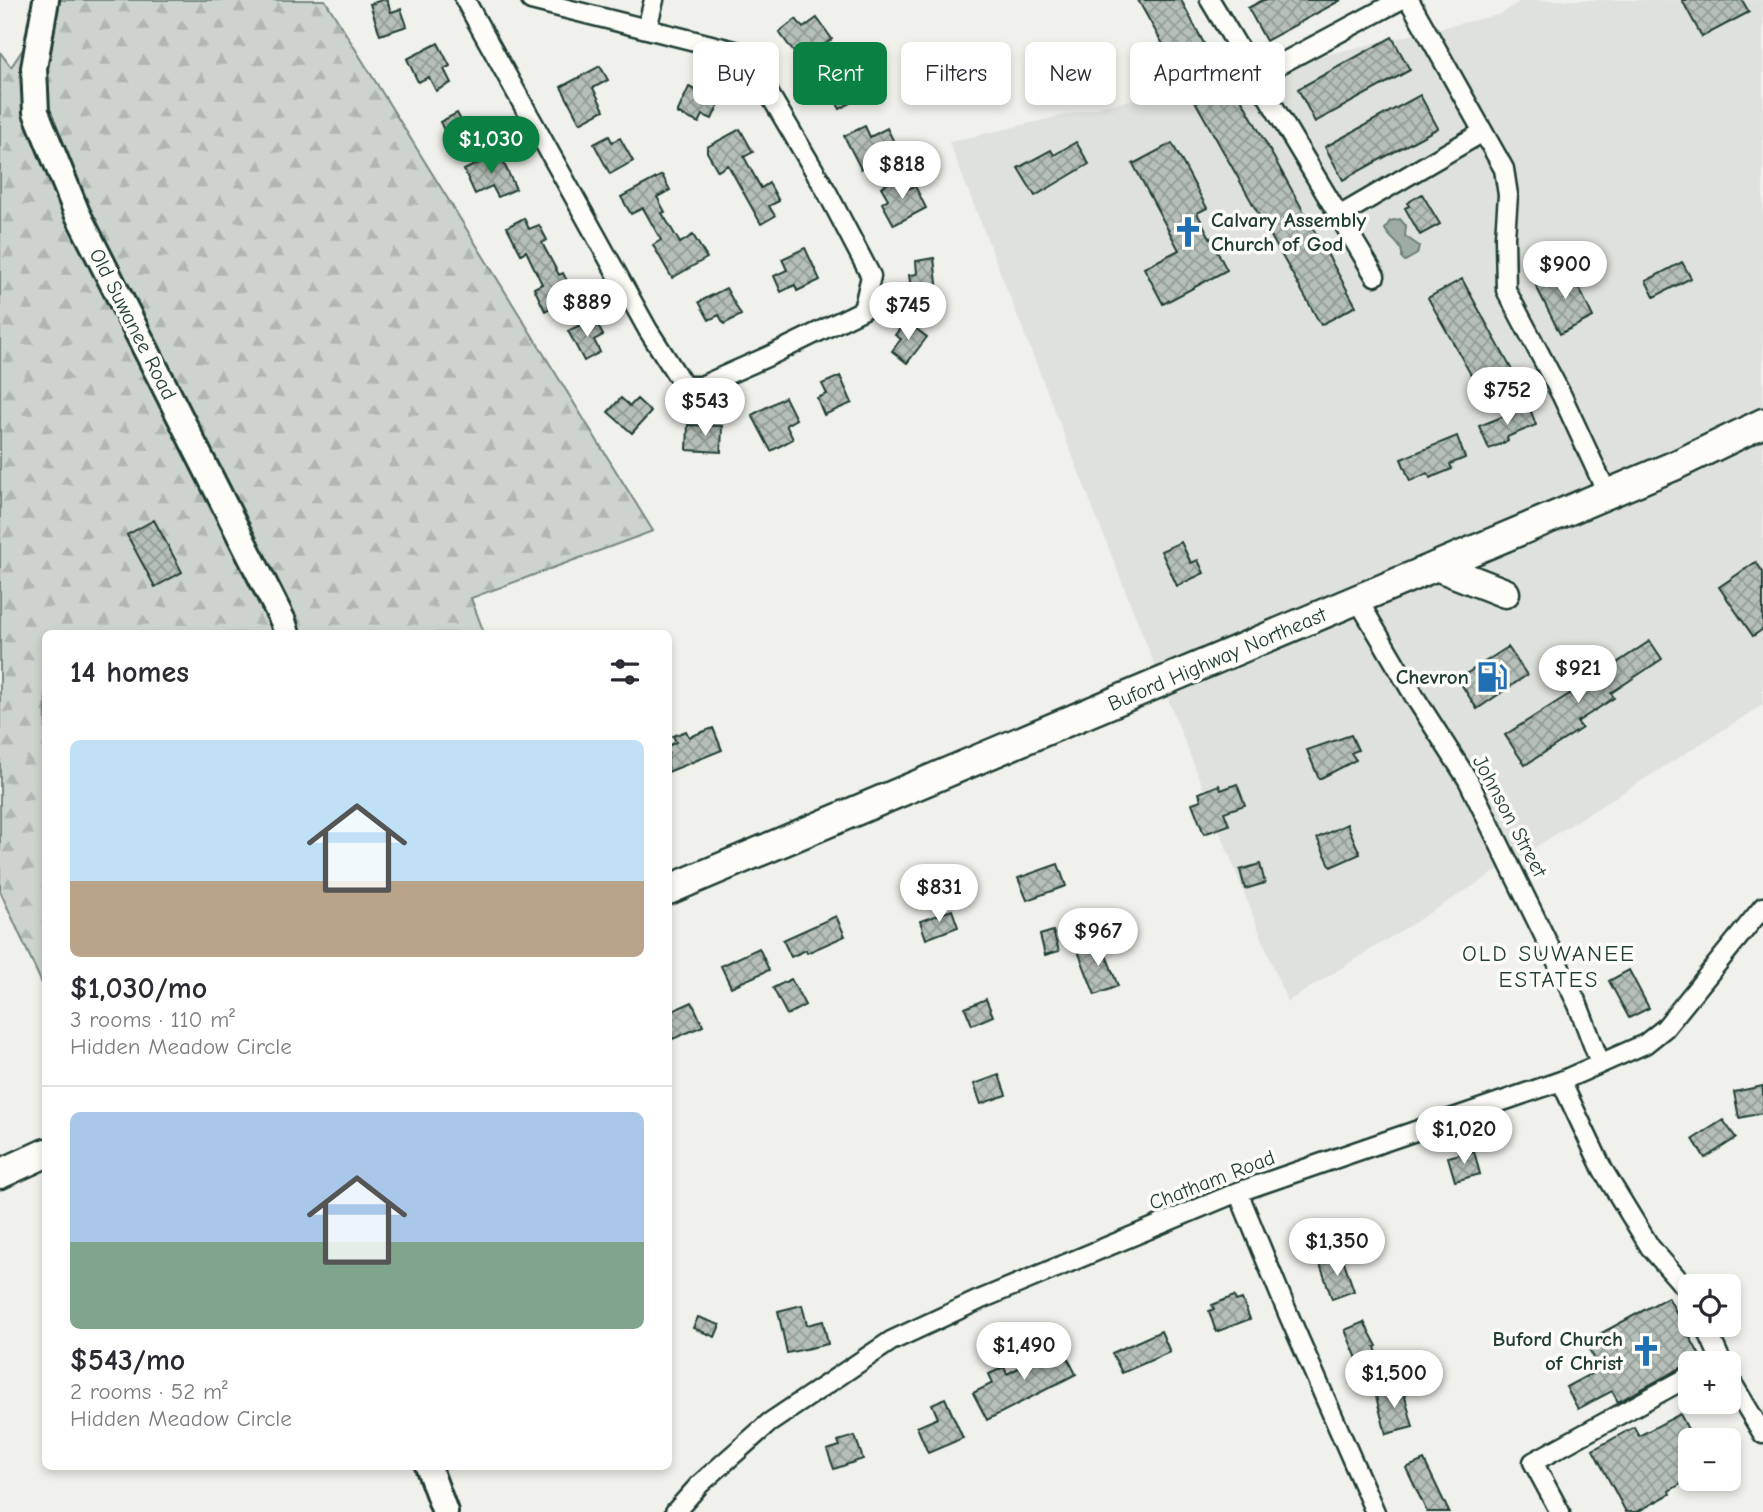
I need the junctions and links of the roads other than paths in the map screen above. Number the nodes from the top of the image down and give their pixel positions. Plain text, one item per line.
1 (46, 0) edge
2 (465, 0) edge
3 (531, 0) edge
4 (653, 0) edge
5 (1210, 0) edge
6 (1400, 0) edge
7 (1409, 0) edge
8 (647, 28) junction
9 (1235, 42) edge
10 (1285, 61) edge
11 (1273, 105) edge
12 (1483, 132) junction
13 (1339, 216) junction
14 (1375, 276) dead end
15 (1763, 422) edge
16 (1607, 493) junction
17 (1436, 566) junction
18 (1505, 593) dead end
19 (1358, 600) junction
20 (286, 630) edge
21 (672, 888) edge
22 (1763, 906) edge
23 (1600, 1063) junction
24 (1561, 1080) junction
25 (42, 1155) edge
26 (0, 1174) edge
27 (1238, 1192) junction
28 (1678, 1279) edge
29 (1678, 1383) edge
30 (1741, 1398) edge
31 (1763, 1434) edge
32 (430, 1470) edge
33 (446, 1512) edge
34 (675, 1512) edge
35 (1375, 1512) edge
36 (1560, 1512) edge

1 - 20 street, Old Suwanee Road
2 - 8 street
3 - 8 street
4 - 8 street
5 - 9 street
6 - 10 street
7 - 12 street
11 - 13 street
12 - 13 street
12 - 16 street
13 - 14 street
15 - 16 main road, Buford Highway Northeast
16 - 17 main road, Buford Highway Northeast
17 - 18 main road
17 - 19 main road, Buford Highway Northeast
19 - 21 main road, Buford Highway Northeast
19 - 23 street, Johnson Street
22 - 23 street, Chatham Road
23 - 24 street, Chatham Road
24 - 27 street, Chatham Road
24 - 28 street
25 - 26 main road
27 - 34 street, Chatham Road
27 - 35 street
29 - 36 street
30 - 31 street
32 - 33 street

